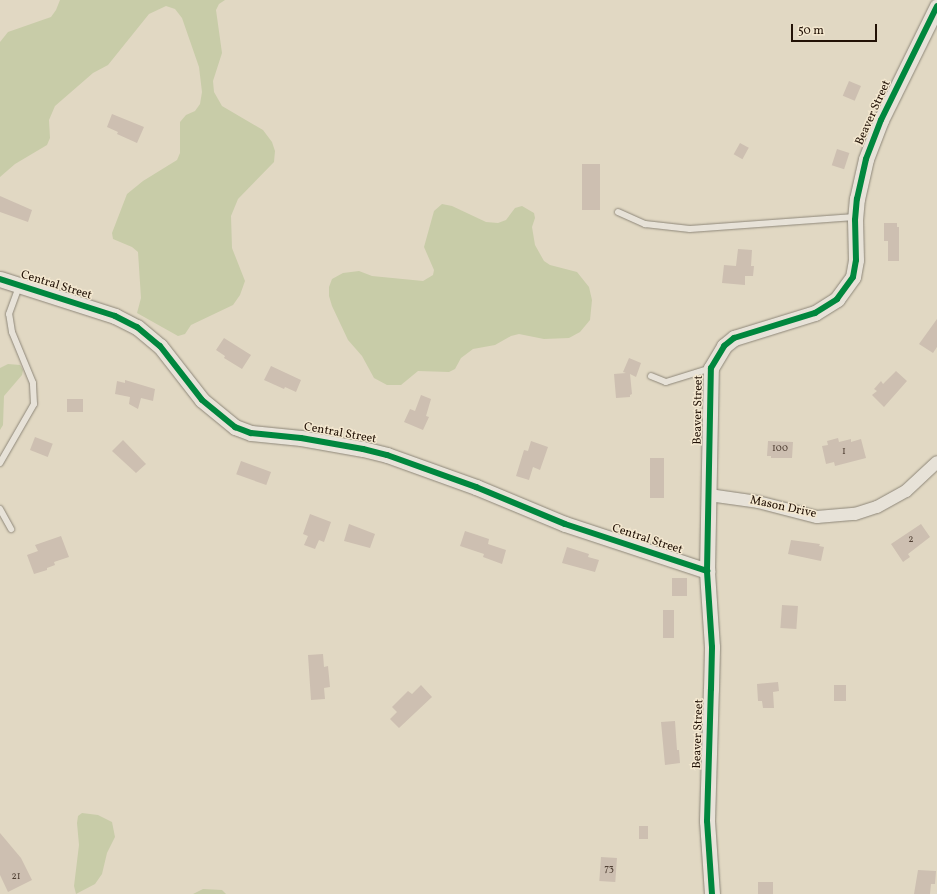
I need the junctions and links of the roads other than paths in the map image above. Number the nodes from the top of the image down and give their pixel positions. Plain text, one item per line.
1 (937, 6) edge
2 (618, 212) dead end
3 (855, 217) junction
4 (0, 279) edge
5 (19, 286) junction
6 (711, 368) junction
7 (651, 376) dead end
8 (937, 462) edge
9 (0, 463) edge
10 (709, 495) junction
11 (0, 509) edge
12 (11, 529) dead end
13 (707, 571) junction
14 (712, 894) edge

1 - 3 street, Beaver Street
2 - 3 lane
3 - 6 street, Beaver Street
4 - 5 street, Central Street
5 - 9 lane
5 - 13 street, Central Street
6 - 7 lane
6 - 10 street, Beaver Street
8 - 10 street, Mason Drive
10 - 13 street, Beaver Street
11 - 12 lane
13 - 14 street, Beaver Street

